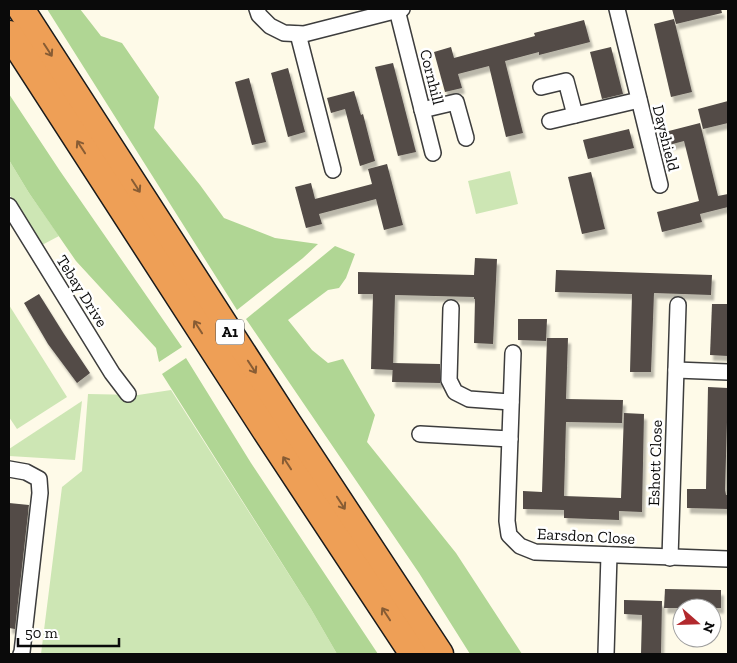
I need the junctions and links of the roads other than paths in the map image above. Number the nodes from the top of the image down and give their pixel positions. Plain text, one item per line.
1 (22, 9) edge
2 (257, 9) edge
3 (400, 9) edge
4 (617, 9) edge
5 (9, 34) edge
6 (298, 34) junction
7 (541, 87) dead end
8 (639, 100) junction
9 (422, 110) junction
10 (575, 115) junction
11 (550, 121) dead end
12 (466, 138) dead end
13 (434, 153) dead end
14 (334, 170) dead end
15 (660, 186) dead end
16 (11, 213) edge
17 (678, 305) dead end
18 (451, 308) dead end
19 (513, 353) dead end
20 (676, 370) junction
21 (728, 372) edge
22 (128, 394) dead end
23 (511, 402) junction
24 (420, 434) dead end
25 (510, 440) junction
26 (9, 469) edge
27 (609, 555) junction
28 (670, 558) junction
29 (728, 559) edge
30 (21, 654) edge
31 (413, 654) edge
32 (440, 654) edge
33 (606, 654) edge

1 -> 32 highway, A1
2 - 6 street, Cornhill
3 - 6 street, Cornhill
3 - 9 street, Cornhill
4 - 8 street, Dayshield
31 -> 5 highway, A1
6 - 14 street
7 - 10 street
8 - 10 street, Dayshield
8 - 15 street, Dayshield
9 - 12 street
9 - 13 street, Cornhill
10 - 11 street, Dayshield
16 - 22 street, Tebay Drive
17 - 20 street, Eshott Close
18 - 23 street
19 - 23 street, Earsdon Close
20 - 21 street
20 - 28 street, Eshott Close
23 - 25 street, Earsdon Close
24 - 25 street
25 - 27 street, Earsdon Close
26 - 30 street
27 - 28 street, Earsdon Close
27 - 33 street
28 - 29 street, Earsdon Close

